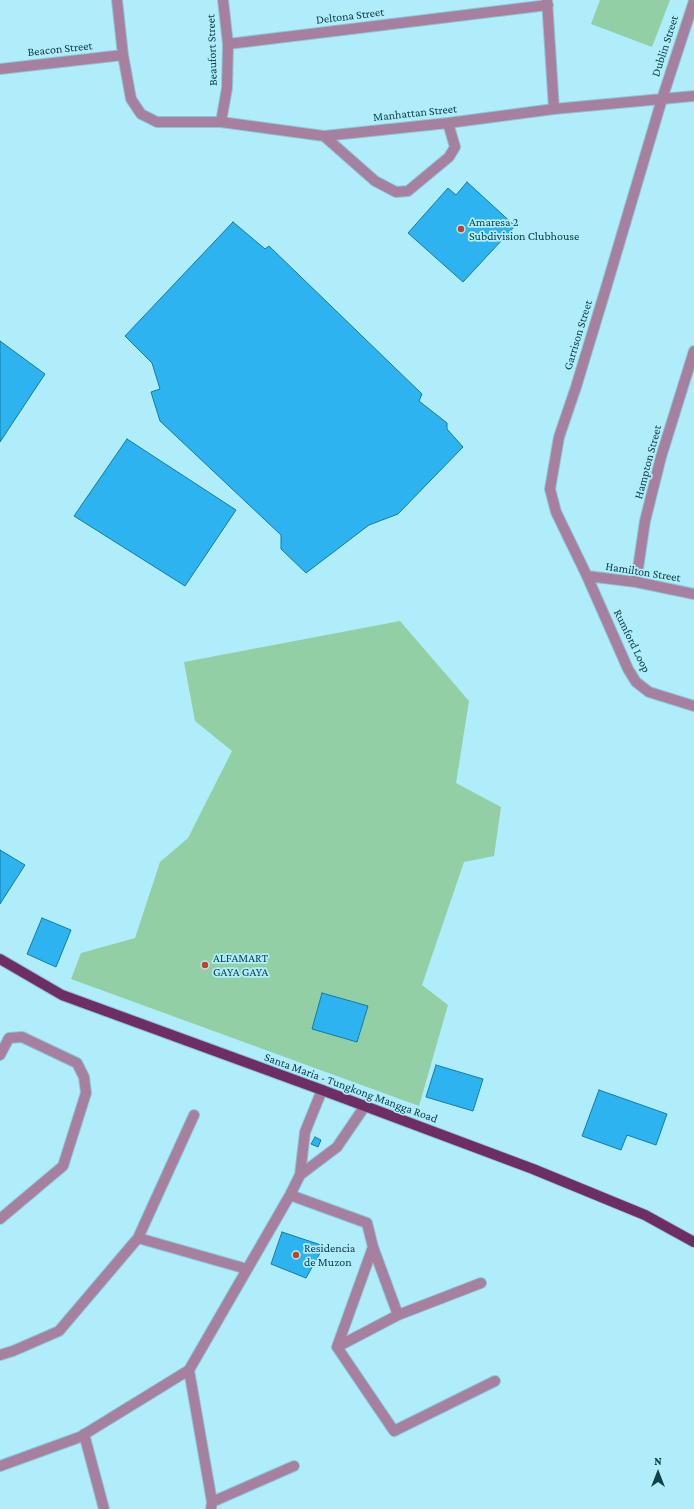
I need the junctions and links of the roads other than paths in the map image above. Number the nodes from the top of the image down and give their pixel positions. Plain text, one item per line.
1 (117, 0) edge
2 (224, 0) edge
3 (694, 1) edge
4 (547, 3) edge
5 (228, 44) junction
6 (123, 55) junction
7 (0, 69) edge
8 (694, 96) edge
9 (662, 99) junction
10 (554, 109) junction
11 (221, 122) junction
12 (448, 123) junction
13 (324, 136) junction
14 (694, 351) edge
15 (587, 576) junction
16 (636, 582) junction
17 (694, 594) edge
18 (694, 706) edge
19 (0, 959) edge
20 (0, 1055) edge
21 (322, 1090) junction
22 (365, 1106) junction
23 (194, 1115) dead end
24 (300, 1175) junction
25 (290, 1195) junction
26 (0, 1219) edge
27 (138, 1238) junction
28 (694, 1242) edge
29 (373, 1247) junction
30 (246, 1269) junction
31 (481, 1283) dead end
32 (398, 1315) junction
33 (337, 1347) junction
34 (0, 1355) edge
35 (189, 1370) junction
36 (495, 1381) dead end
37 (84, 1434) junction
38 (0, 1466) edge
39 (294, 1466) dead end
40 (212, 1506) edge
41 (104, 1509) edge

1 - 6 street
2 - 5 street, Beaufort Street
3 - 9 street, Dublin Street
4 - 5 street, Deltona Street
4 - 10 street
5 - 11 street, Beaufort Street
6 - 7 street, Beacon Street
6 - 11 street, Manhattan Street
8 - 9 street, Manhattan Street
9 - 10 street, Manhattan Street
9 - 15 street, Garrison Street
10 - 12 street, Manhattan Street
11 - 13 street, Manhattan Street
12 - 13 street, Manhattan Street
12 - 13 street
14 - 16 street, Hampton Street
15 - 16 street, Hamilton Street
15 - 18 street, Rumford Loop
16 - 17 street, Hamilton Street
19 - 21 main road, Santa Maria - Tungkong Mangga Road
20 - 26 street
21 - 22 main road, Santa Maria - Tungkong Mangga Road
21 - 24 street
22 - 24 street
22 - 28 main road, Santa Maria - Tungkong Mangga Road
23 - 27 street
24 - 25 street
25 - 29 street
25 - 30 street
27 - 30 street
27 - 34 street
29 - 32 street
29 - 33 street
30 - 35 street
31 - 32 street
32 - 33 street
33 - 36 street
35 - 37 street
35 - 40 street
37 - 38 street
37 - 41 street
39 - 40 street

